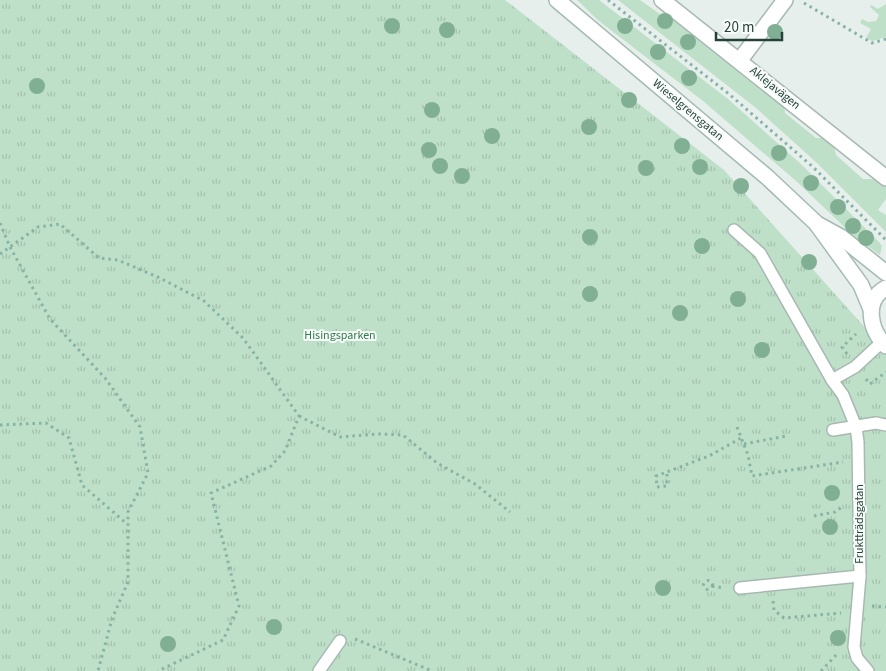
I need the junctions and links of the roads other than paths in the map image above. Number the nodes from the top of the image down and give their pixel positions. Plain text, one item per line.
1 (557, 0) edge
2 (662, 0) edge
3 (785, 0) edge
4 (740, 60) junction
5 (886, 178) edge
6 (816, 223) junction
7 (734, 230) dead end
8 (886, 273) edge
9 (886, 288) edge
10 (871, 309) junction
11 (884, 344) edge
12 (832, 380) junction
13 (886, 424) edge
14 (856, 427) junction
15 (833, 430) dead end
16 (860, 576) junction
17 (740, 588) dead end
18 (340, 641) road end
19 (319, 671) edge
20 (868, 671) edge

1 - 6 street, Wieselgrensgatan
2 - 4 street, Aklejavägen
3 - 4 street
4 - 5 street, Aklejavägen
6 - 8 street, Wieselgrensgatan
6 - 10 street, Wieselgrensgatan
7 - 12 lane, Fruktträdsgatan
9 - 10 street
10 - 11 street, Wieselgrensgatan
11 - 12 lane
12 - 14 lane, Fruktträdsgatan
13 - 14 lane
14 - 15 lane
14 - 16 lane, Fruktträdsgatan
16 - 17 lane
16 - 20 lane, Fruktträdsgatan
18 - 19 lane

